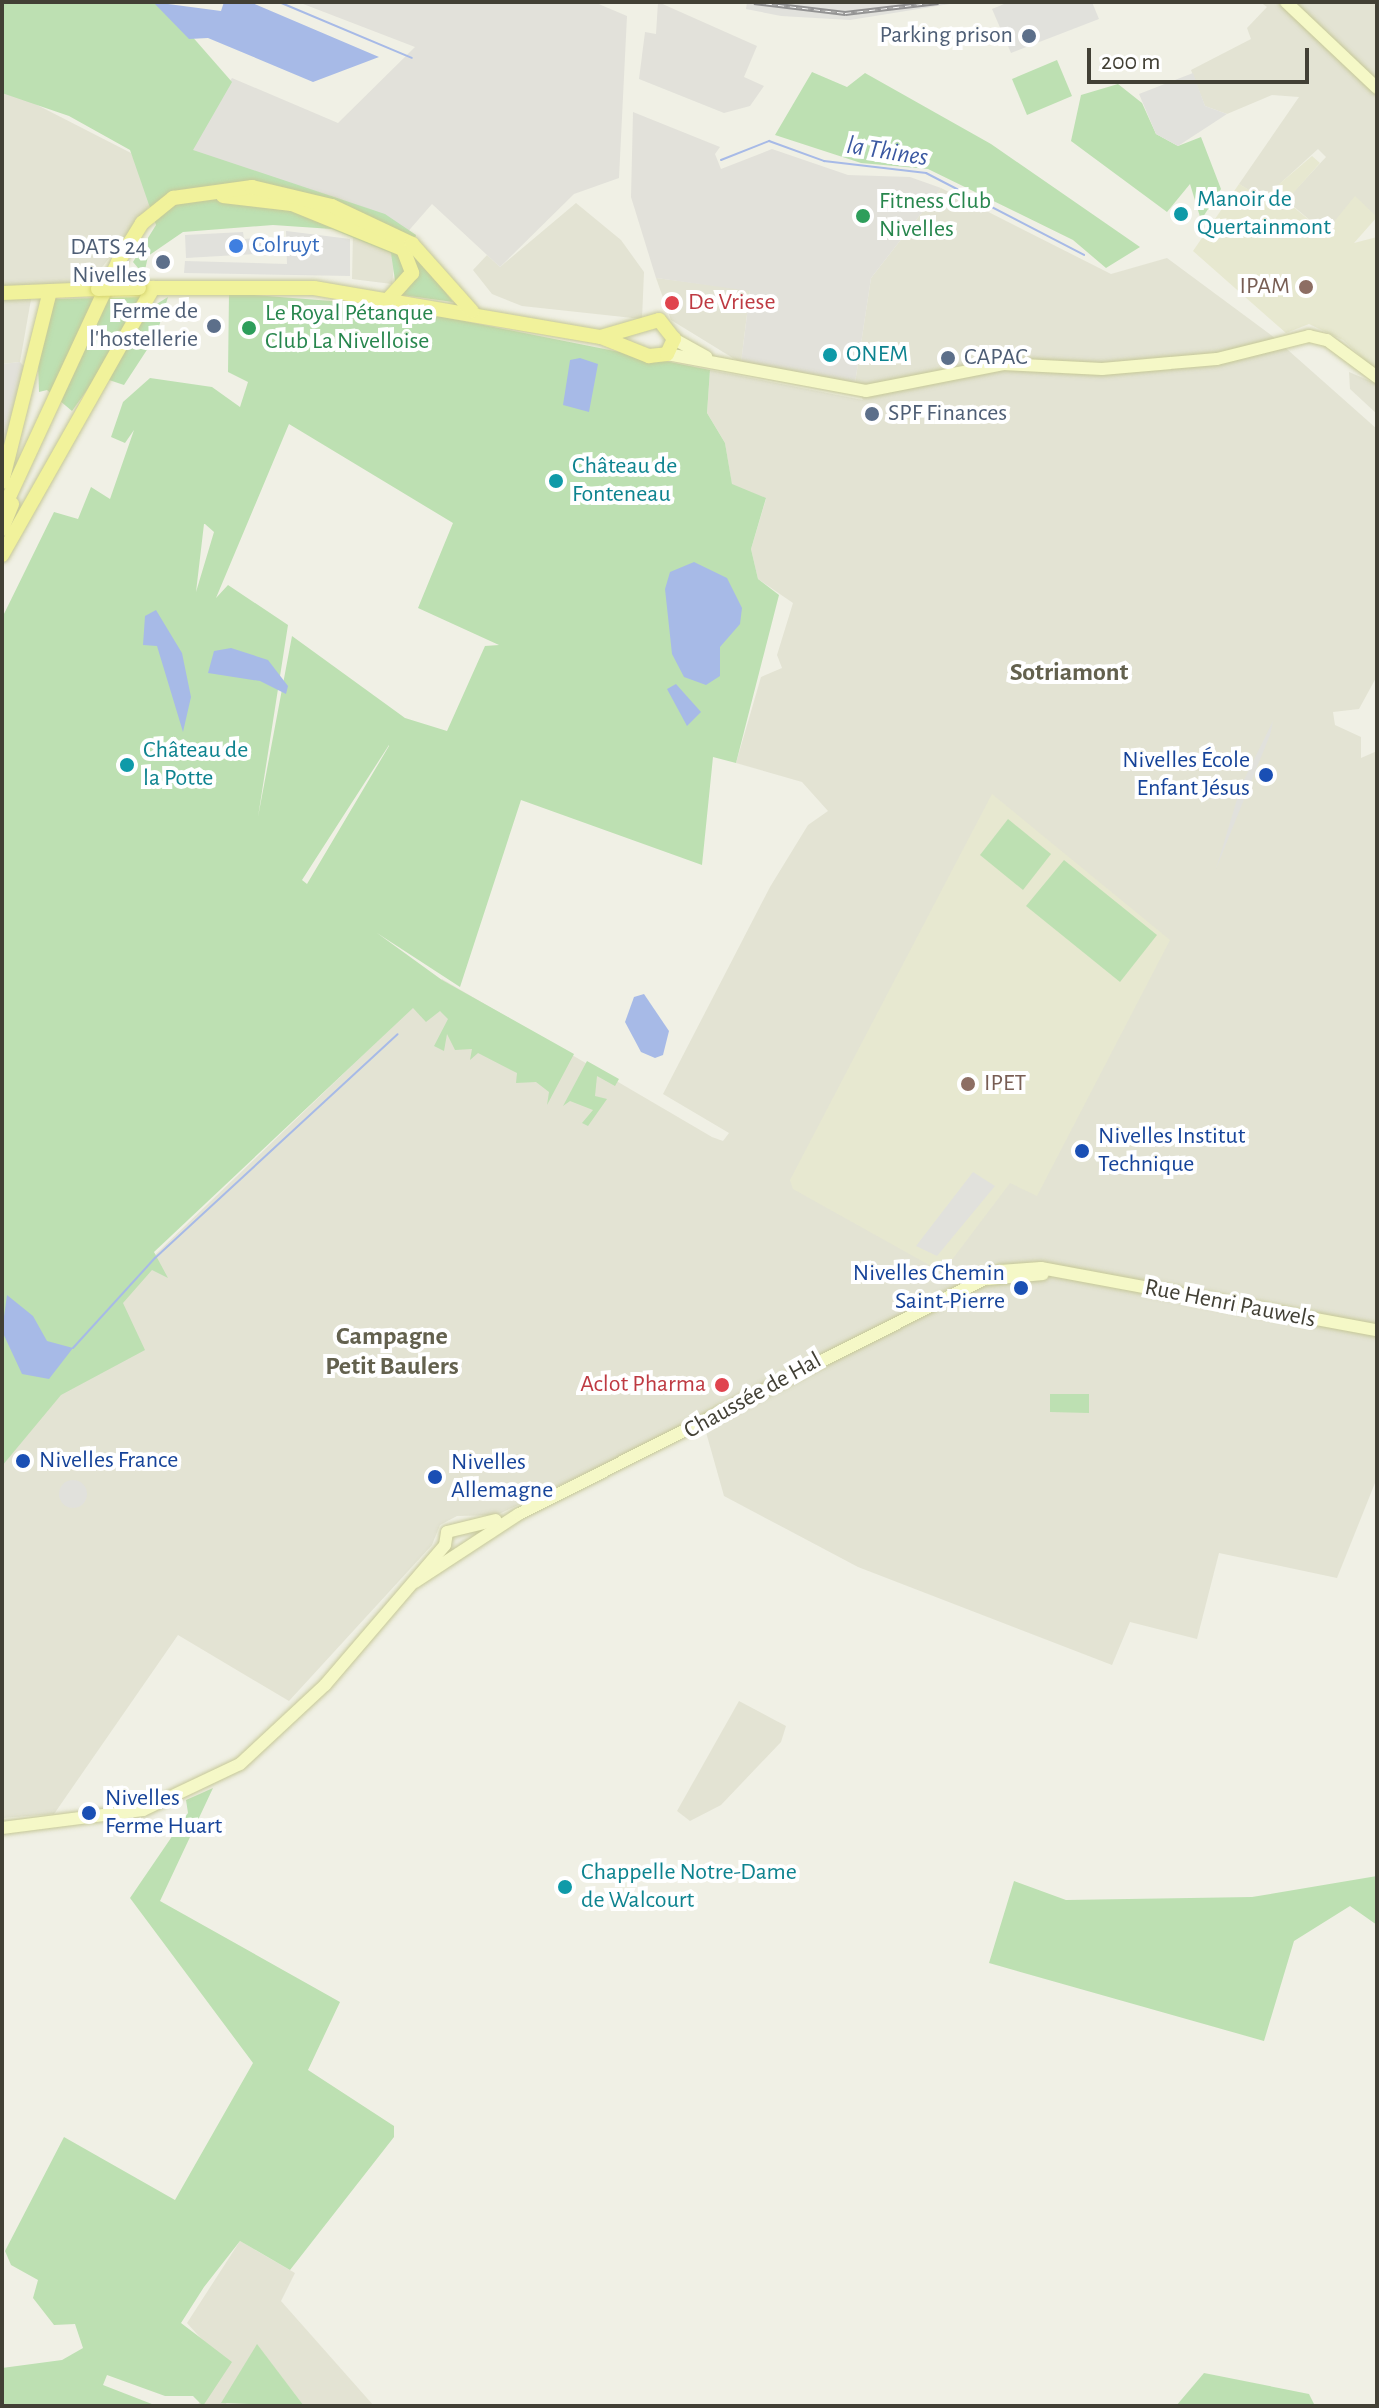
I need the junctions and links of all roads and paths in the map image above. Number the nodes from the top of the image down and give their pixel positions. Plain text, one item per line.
1 (1286, 2) edge
2 (1377, 88) edge
3 (120, 266) junction
4 (146, 288) junction
5 (50, 291) junction
6 (2, 293) edge
7 (388, 300) junction
8 (472, 311) junction
9 (639, 330) junction
10 (601, 337) junction
11 (674, 339) junction
12 (640, 349) junction
13 (667, 354) junction
14 (716, 363) junction
15 (1377, 377) edge
16 (2, 482) edge
17 (2, 512) edge
18 (2, 529) edge
19 (2, 555) edge
20 (1083, 1277) joint
21 (1377, 1330) edge
22 (519, 1514) junction
23 (466, 1528) junction
24 (473, 1542) junction
25 (445, 1545) junction
26 (459, 1555) junction
27 (415, 1582) junction
28 (2, 1828) edge

1 - 2 main road
3 - 7 main road
3 - 8 main road
3 - 17 main road
3 - 18 main road
4 - 5 main road, bridge
4 - 7 main road
4 - 19 main road
5 - 6 main road
5 - 16 main road
7 - 8 main road
8 - 10 main road
9 - 10 main road
9 - 11 main road
9 - 12 main road
10 - 12 main road
11 - 13 main road
11 - 14 main road
12 - 13 main road
13 - 14 main road
14 - 15 main road
20 - 21 main road, Rue Henri Pauwels
20 - 22 main road, Chaussée de Hal
22 - 23 main road, Chaussée de Hal
22 - 24 main road, Chaussée de Hal
23 - 24 main road
23 - 25 main road, Chaussée de Hal
24 - 26 main road, Chaussée de Hal
25 - 26 main road
25 - 27 main road, Chaussée de Hal
26 - 27 main road, Chaussée de Hal
27 - 28 main road, Chaussée de Hal

